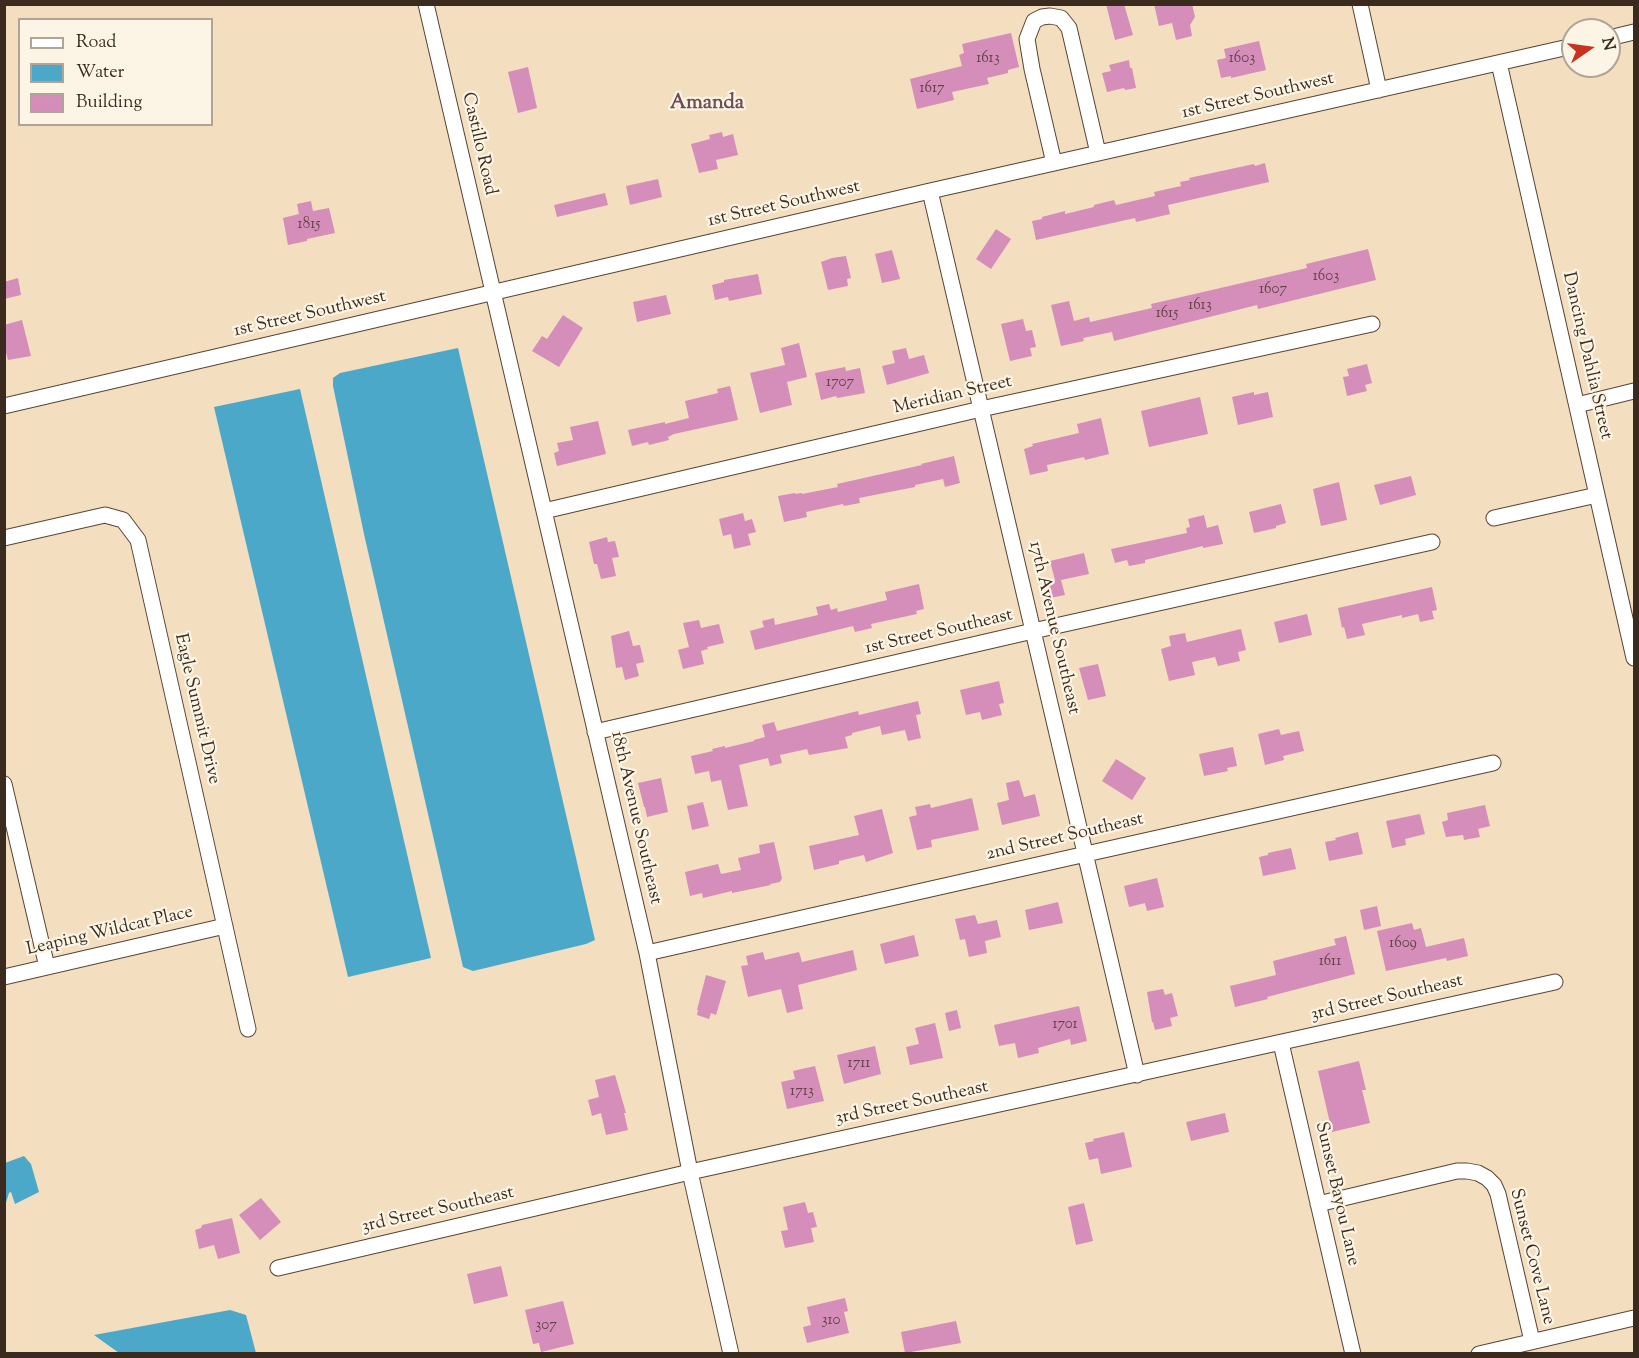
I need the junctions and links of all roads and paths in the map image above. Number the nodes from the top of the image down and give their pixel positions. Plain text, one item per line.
1 (426, 4) edge
2 (1360, 4) edge
3 (1561, 49) edge
4 (1499, 63) junction
5 (1379, 90) junction
6 (1098, 153) junction
7 (1054, 163) junction
8 (930, 191) junction
9 (493, 292) junction
10 (1372, 324) dead end
11 (1635, 391) edge
12 (1577, 405) junction
13 (4, 406) edge
14 (981, 409) junction
15 (1597, 495) junction
16 (544, 511) junction
17 (1494, 518) dead end
18 (4, 538) edge
19 (1432, 542) dead end
20 (1033, 631) junction
21 (1635, 658) edge
22 (596, 732) junction
23 (1493, 763) dead end
24 (4, 784) edge
25 (1086, 854) junction
26 (225, 926) junction
27 (647, 953) junction
28 (47, 967) junction
29 (4, 977) edge
30 (1556, 982) dead end
31 (248, 1029) dead end
32 (1281, 1043) junction
33 (1137, 1075) junction
34 (690, 1172) junction
35 (1318, 1204) junction
36 (278, 1268) dead end
37 (1635, 1318) edge
38 (1532, 1341) junction
39 (731, 1353) edge
40 (1353, 1353) edge
41 (1479, 1353) edge

1 - 9 street, Castillo Road
2 - 5 street
3 - 4 street, 1st Street Southwest
4 - 5 street, 1st Street Southwest
4 - 12 street, Dancing Dahlia Street
5 - 6 street, 1st Street Southwest
6 - 7 street, 1st Street Southwest
6 - 7 street
7 - 8 street, 1st Street Southwest
8 - 9 street, 1st Street Southwest
8 - 14 street, 17th Avenue Southeast
9 - 13 street, 1st Street Southwest
9 - 16 street, 18th Avenue Southeast
10 - 14 street, Meridian Street
11 - 12 street
12 - 15 street, Dancing Dahlia Street
14 - 16 street, Meridian Street
14 - 20 street, 17th Avenue Southeast
15 - 17 street
15 - 21 street, Dancing Dahlia Street
16 - 22 street, 18th Avenue Southeast
18 - 26 street, Eagle Summit Drive
19 - 20 street, 1st Street Southeast
20 - 22 street, 1st Street Southeast
20 - 25 street, 17th Avenue Southeast
22 - 27 street, 18th Avenue Southeast
23 - 25 street, 2nd Street Southeast
24 - 28 street
25 - 27 street, 2nd Street Southeast
25 - 33 street, 17th Avenue Southeast
26 - 28 street, Leaping Wildcat Place
26 - 31 street, Eagle Summit Drive
27 - 34 street, 18th Avenue Southeast
28 - 29 street, Leaping Wildcat Place
30 - 32 street, 3rd Street Southeast
32 - 33 street, 3rd Street Southeast
32 - 35 street, Sunset Bayou Lane
33 - 34 street, 3rd Street Southeast
34 - 36 street, 3rd Street Southeast
34 - 39 street, 18th Avenue Southeast
35 - 38 street, Sunset Cove Lane
35 - 40 street, Sunset Bayou Lane
37 - 38 street
38 - 41 street

